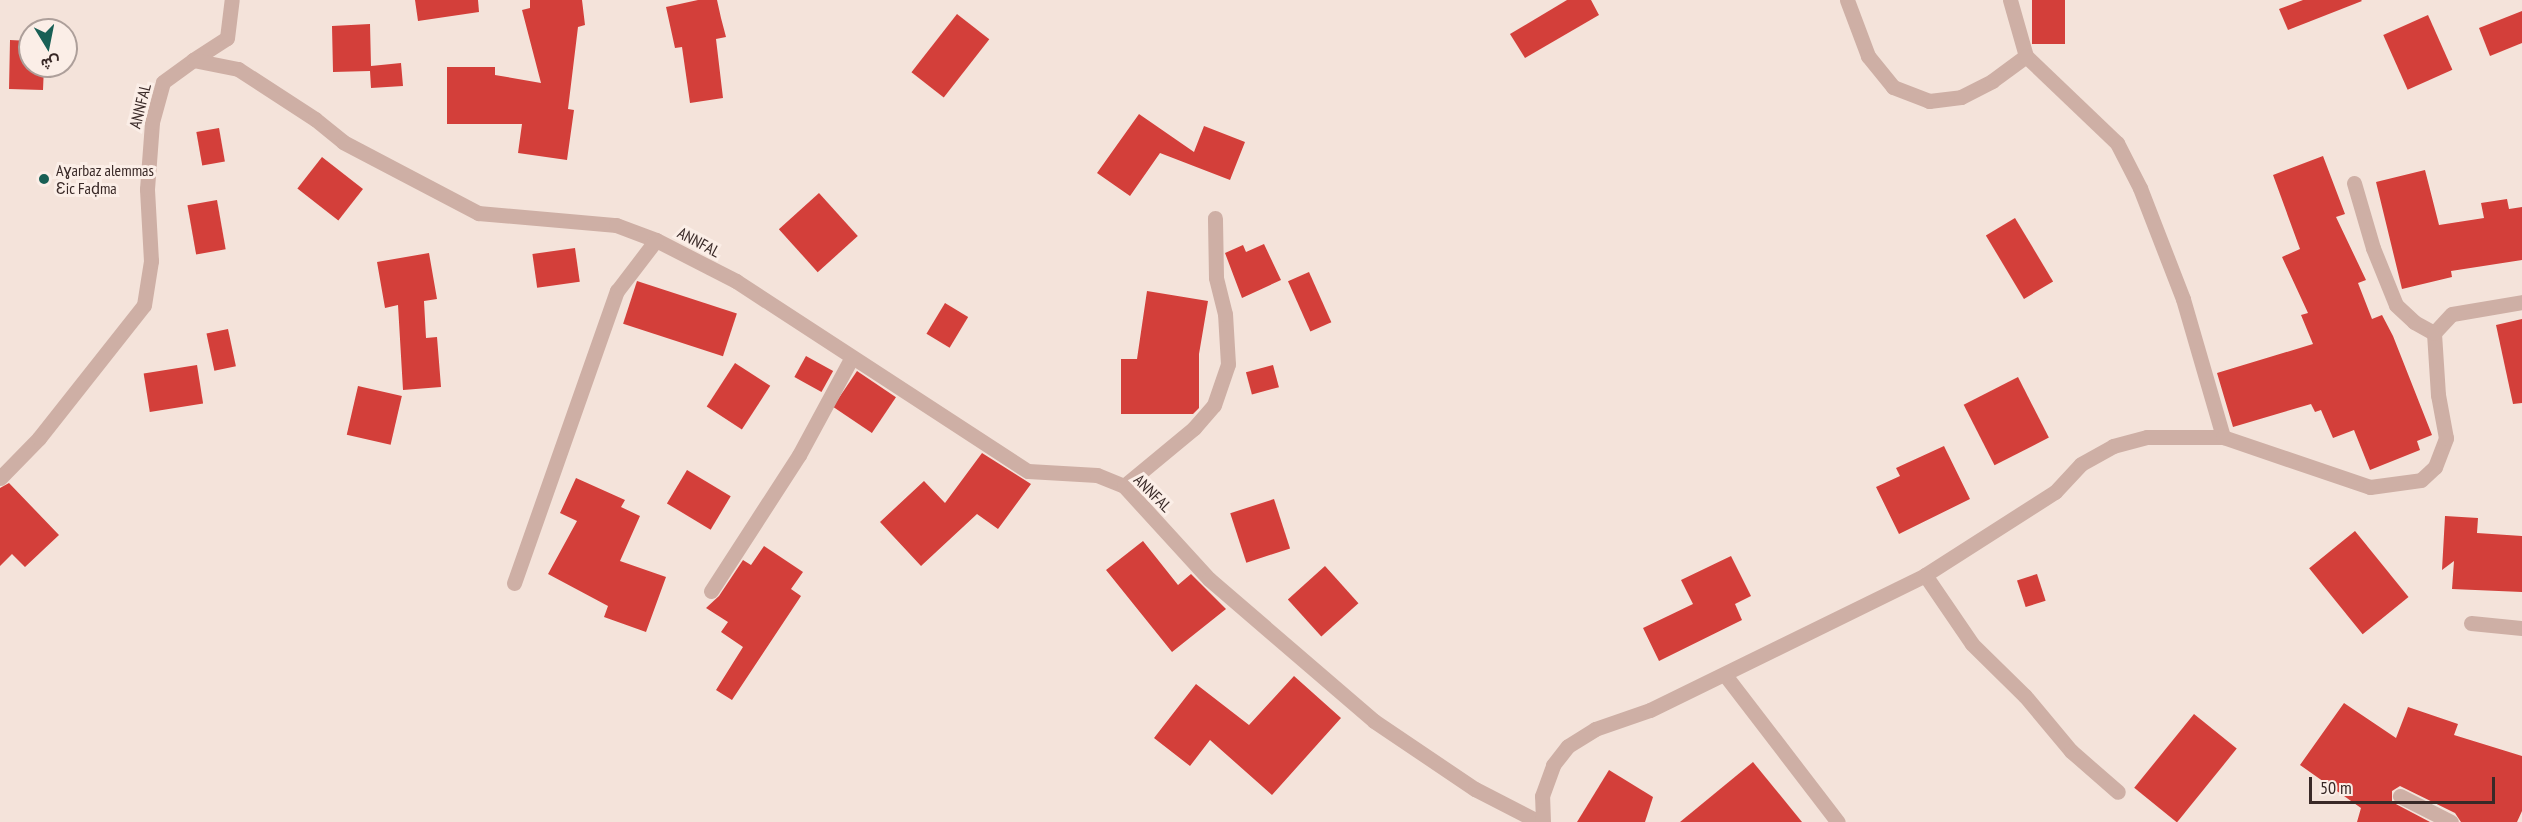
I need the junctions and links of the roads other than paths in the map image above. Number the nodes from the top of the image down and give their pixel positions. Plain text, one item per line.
1 (232, 0) edge
2 (1847, 0) edge
3 (2010, 0) edge
4 (2026, 56) junction
5 (193, 60) junction
6 (2354, 183) dead end
7 (1215, 218) dead end
8 (656, 240) junction
9 (2522, 302) edge
10 (2434, 333) junction
11 (852, 357) junction
12 (2223, 438) junction
13 (0, 478) edge
14 (1124, 486) junction
15 (1925, 575) junction
16 (514, 583) dead end
17 (711, 591) dead end
18 (2471, 623) dead end
19 (2522, 628) edge
20 (1725, 675) junction
21 (2118, 792) dead end
22 (2400, 796) dead end
23 (1541, 822) edge
24 (1838, 822) edge
25 (2451, 822) edge

1 - 5 street
2 - 4 street
3 - 4 street
4 - 12 street
5 - 8 street, ANNFAL
5 - 13 street, ANNFAL
6 - 10 street
7 - 14 street
8 - 11 street, ANNFAL
8 - 16 street
9 - 10 street
10 - 12 street
11 - 14 street, ANNFAL
11 - 17 street
12 - 15 street
14 - 23 street, ANNFAL
15 - 20 street
15 - 21 street
18 - 19 street
20 - 23 street
20 - 24 street
22 - 25 street

